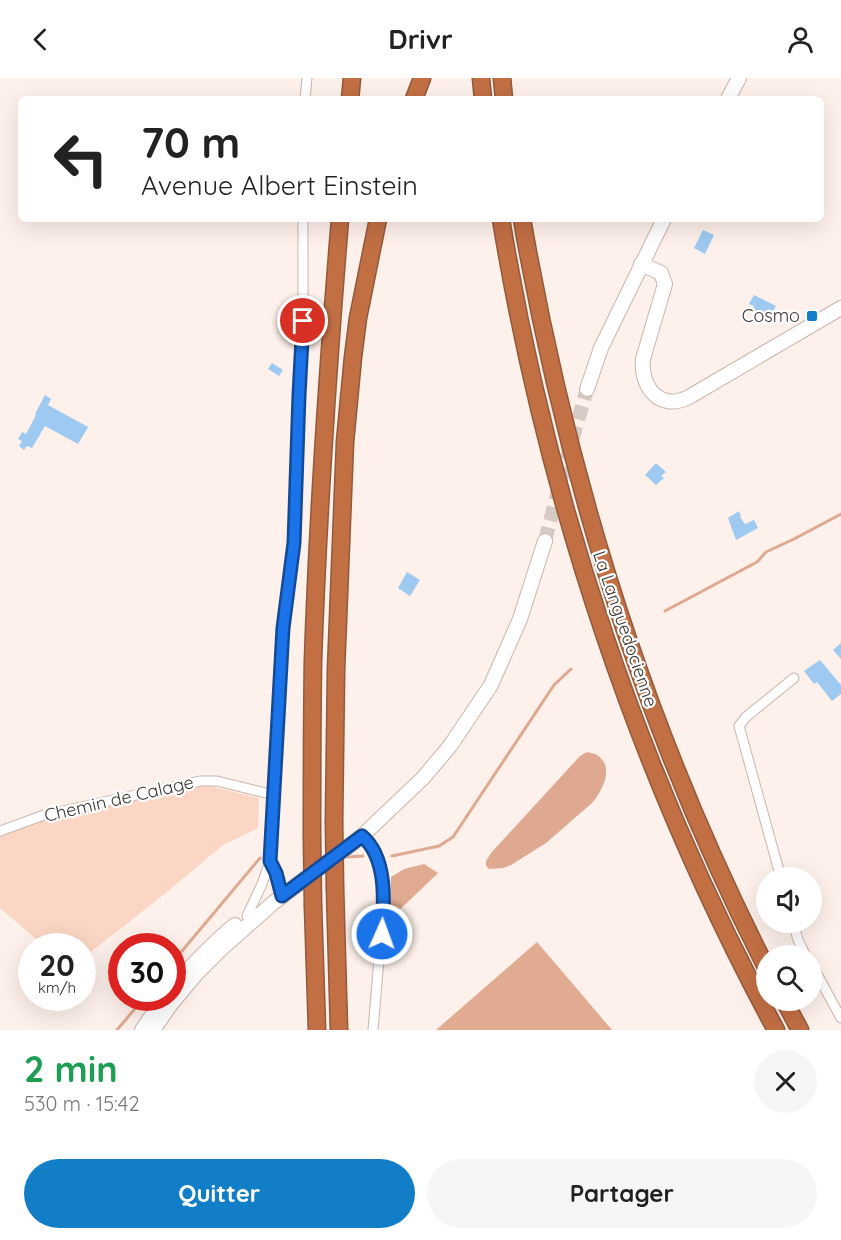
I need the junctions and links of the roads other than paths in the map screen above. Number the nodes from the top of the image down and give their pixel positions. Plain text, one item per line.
1 (307, 78) edge
2 (352, 78) edge
3 (422, 78) edge
4 (481, 78) edge
5 (502, 78) edge
6 (739, 78) edge
7 (305, 96) edge
8 (350, 96) edge
9 (415, 96) edge
10 (483, 96) edge
11 (504, 96) edge
12 (730, 96) edge
13 (303, 222) edge
14 (340, 222) edge
15 (377, 222) edge
16 (502, 222) edge
17 (523, 222) edge
18 (662, 222) edge
19 (641, 264) junction
20 (841, 308) edge
21 (587, 389) tunnel mouth
22 (545, 540) tunnel mouth
23 (794, 678) dead end
24 (274, 795) junction
25 (0, 831) edge
26 (357, 841) junction
27 (270, 861) junction
28 (778, 867) edge
29 (278, 899) junction
30 (247, 916) junction
31 (756, 946) edge
32 (186, 973) edge
33 (822, 983) edge
34 (155, 1011) edge
35 (790, 1011) edge
36 (841, 1018) edge
37 (142, 1030) edge
38 (153, 1030) edge
39 (317, 1030) edge
40 (339, 1030) edge
41 (373, 1030) edge
42 (776, 1030) edge
43 (800, 1030) edge

1 - 7 street
2 - 8 highway
3 - 9 highway
4 - 10 highway
5 - 11 highway
6 - 12 street
13 - 24 street
14 - 39 highway, bridge
15 - 40 highway, bridge
16 - 42 highway, La Languedocienne
17 - 31 highway, La Languedocienne
18 - 19 street
19 - 20 street
19 - 21 street
22 - 26 street
23 - 28 street
24 - 25 street, Chemin de Calage
24 - 27 street
26 - 29 street
26 - 41 street
27 - 29 street
27 - 30 street
29 - 30 street
29 - 38 street
30 - 32 street
33 - 36 street
34 - 37 street
35 - 43 highway

